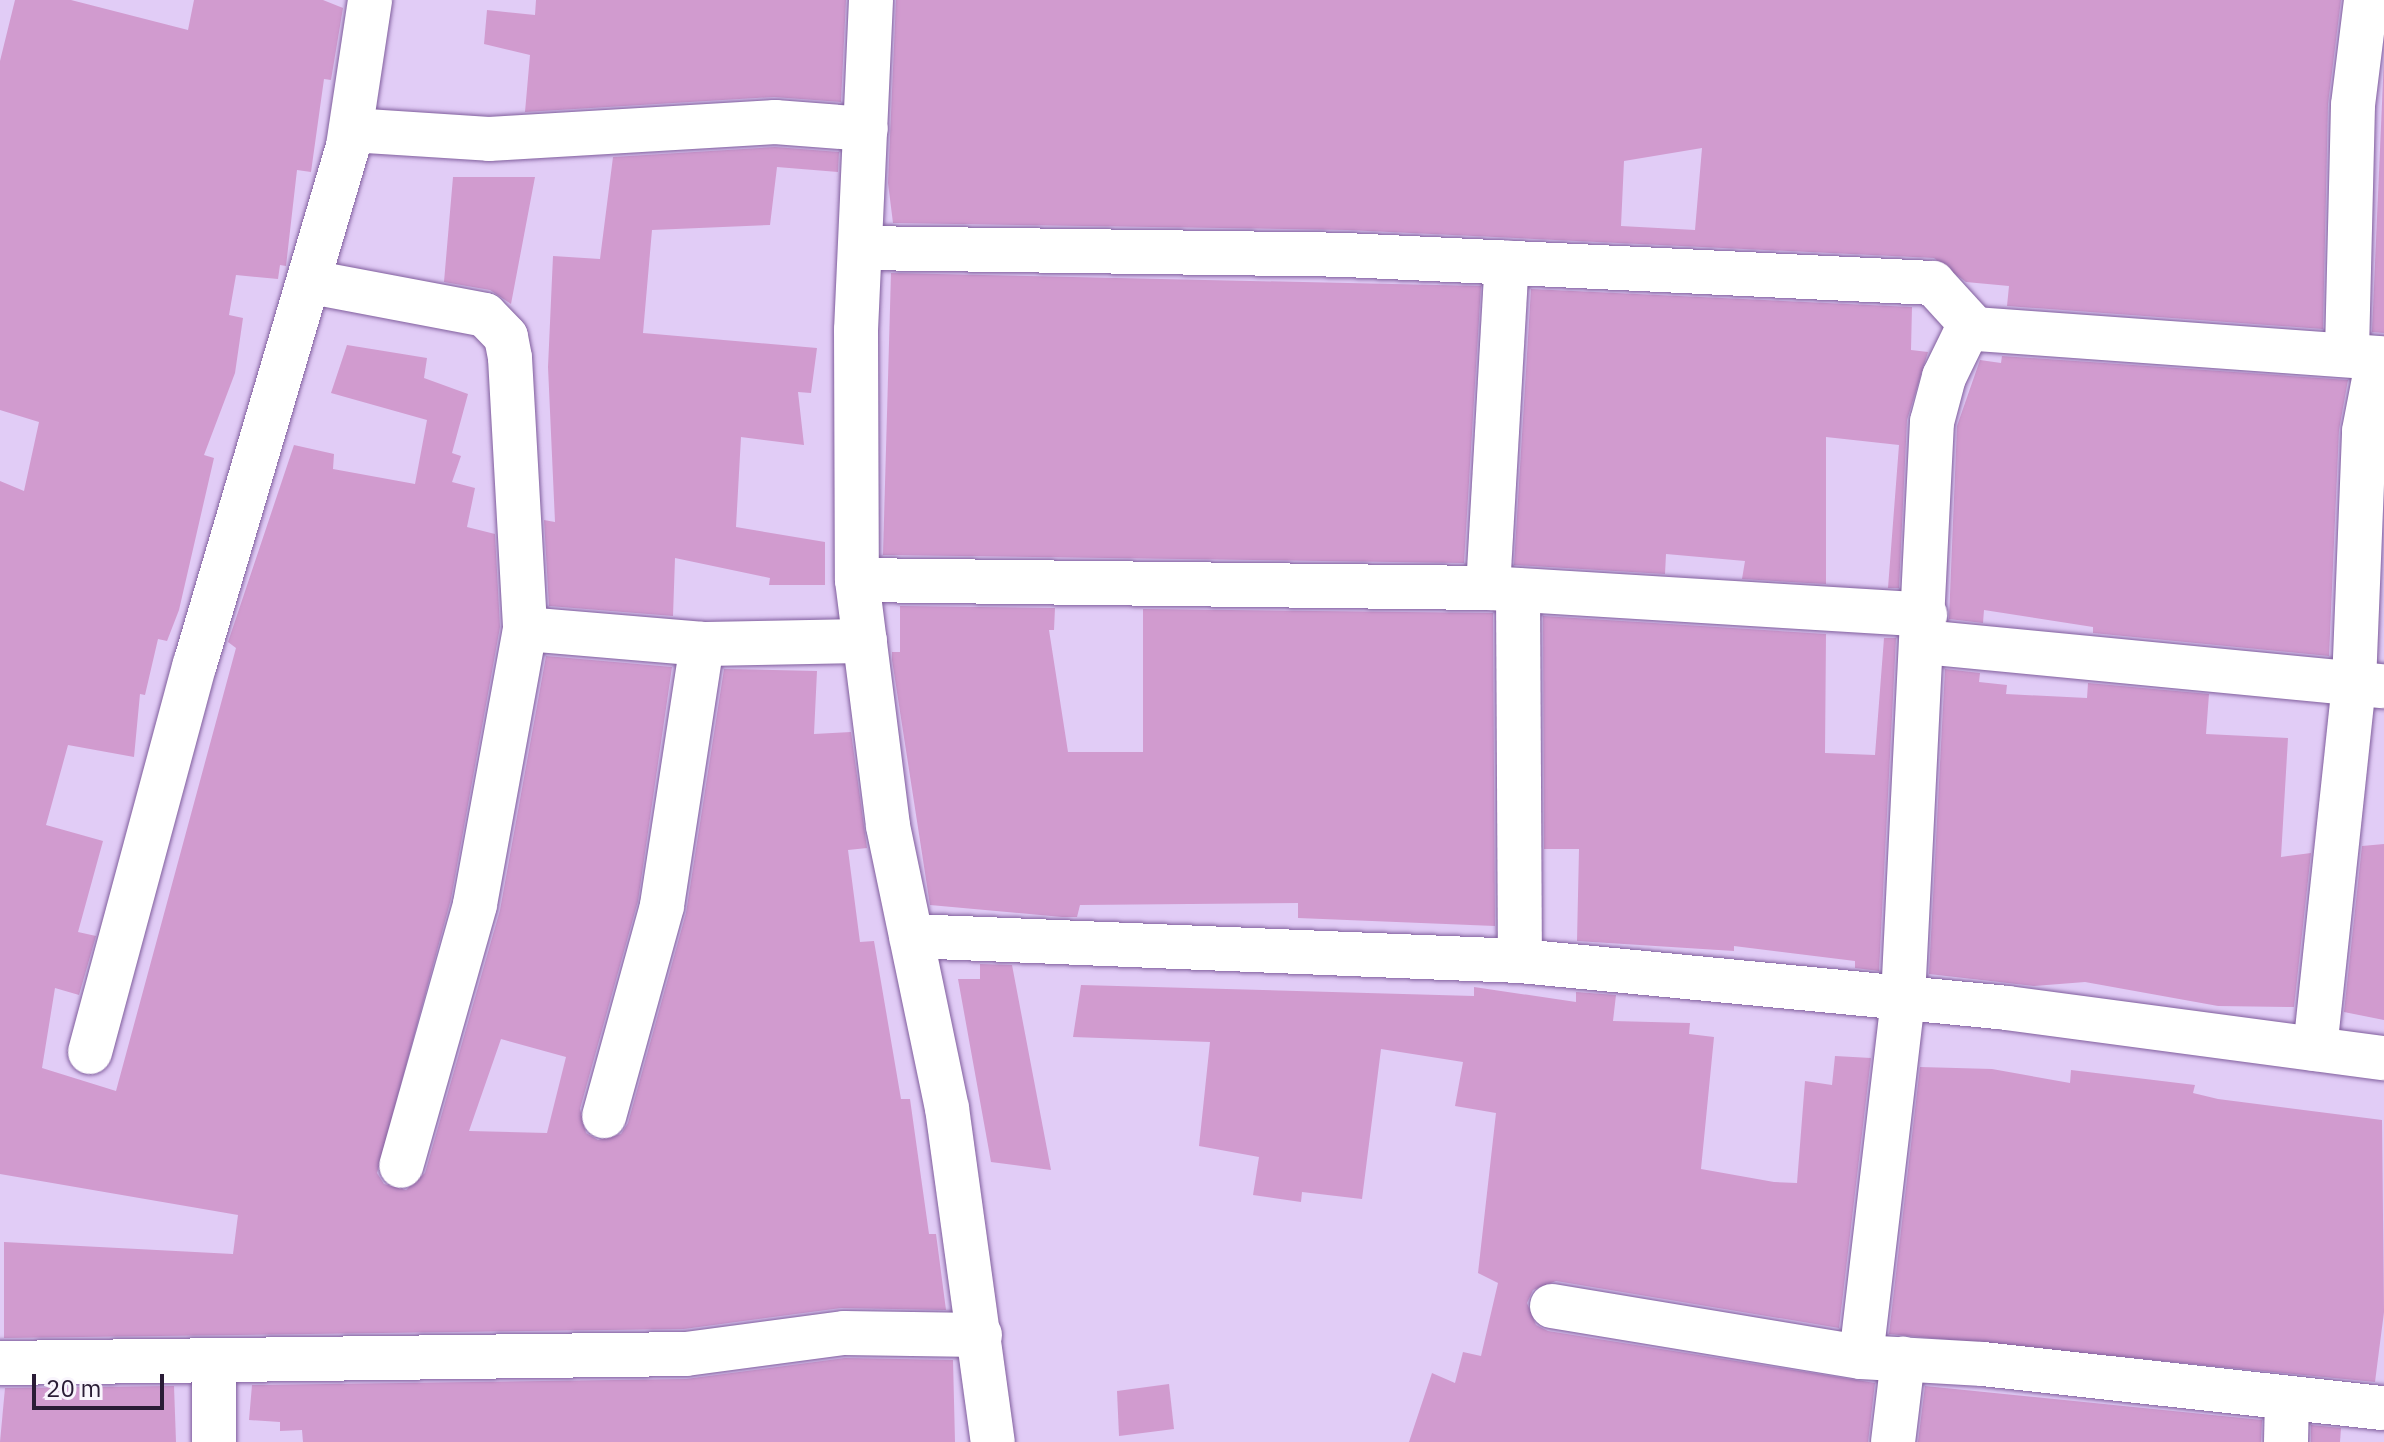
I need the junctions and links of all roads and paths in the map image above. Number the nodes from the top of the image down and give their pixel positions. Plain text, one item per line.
1 (370, 0) edge
2 (871, 0) edge
3 (2366, 0) edge
4 (866, 129) junction
5 (351, 130) junction
6 (860, 248) junction
7 (1507, 263) junction
8 (311, 282) junction
9 (1975, 329) junction
10 (2370, 355) edge
11 (857, 580) junction
12 (1503, 589) junction
13 (1924, 628) junction
14 (525, 629) junction
15 (865, 641) junction
16 (702, 644) junction
17 (2369, 684) edge
18 (911, 936) junction
19 (1520, 961) junction
20 (1903, 998) junction
21 (2315, 1049) junction
22 (90, 1052) dead end
23 (2384, 1058) edge
24 (604, 1116) dead end
25 (401, 1166) dead end
26 (1552, 1306) dead end
27 (980, 1335) junction
28 (1861, 1357) junction
29 (1903, 1359) junction
30 (0, 1363) edge
31 (214, 1364) junction
32 (2287, 1398) junction
33 (2384, 1408) edge
34 (214, 1442) edge
35 (993, 1442) edge
36 (1893, 1442) edge
37 (2286, 1442) edge

1 - 5 street
2 - 4 street
3 - 10 street
4 - 5 street
4 - 6 street
5 - 8 street
6 - 7 street
6 - 11 street
7 - 9 street
7 - 12 street
8 - 14 street
8 - 22 street
9 - 10 street
9 - 13 street
10 - 17 street
11 - 12 street
11 - 15 street
12 - 13 street
12 - 19 street
13 - 17 street
13 - 20 street
14 - 16 street
14 - 25 street
15 - 16 street
15 - 18 street
16 - 24 street
17 - 21 street
18 - 19 street
18 - 27 street
19 - 20 street
20 - 21 street
20 - 28 street
21 - 23 street
26 - 28 street
27 - 31 street
27 - 35 street
28 - 29 street
29 - 32 street
29 - 36 street
30 - 31 street
31 - 34 street
32 - 33 street
32 - 37 street

